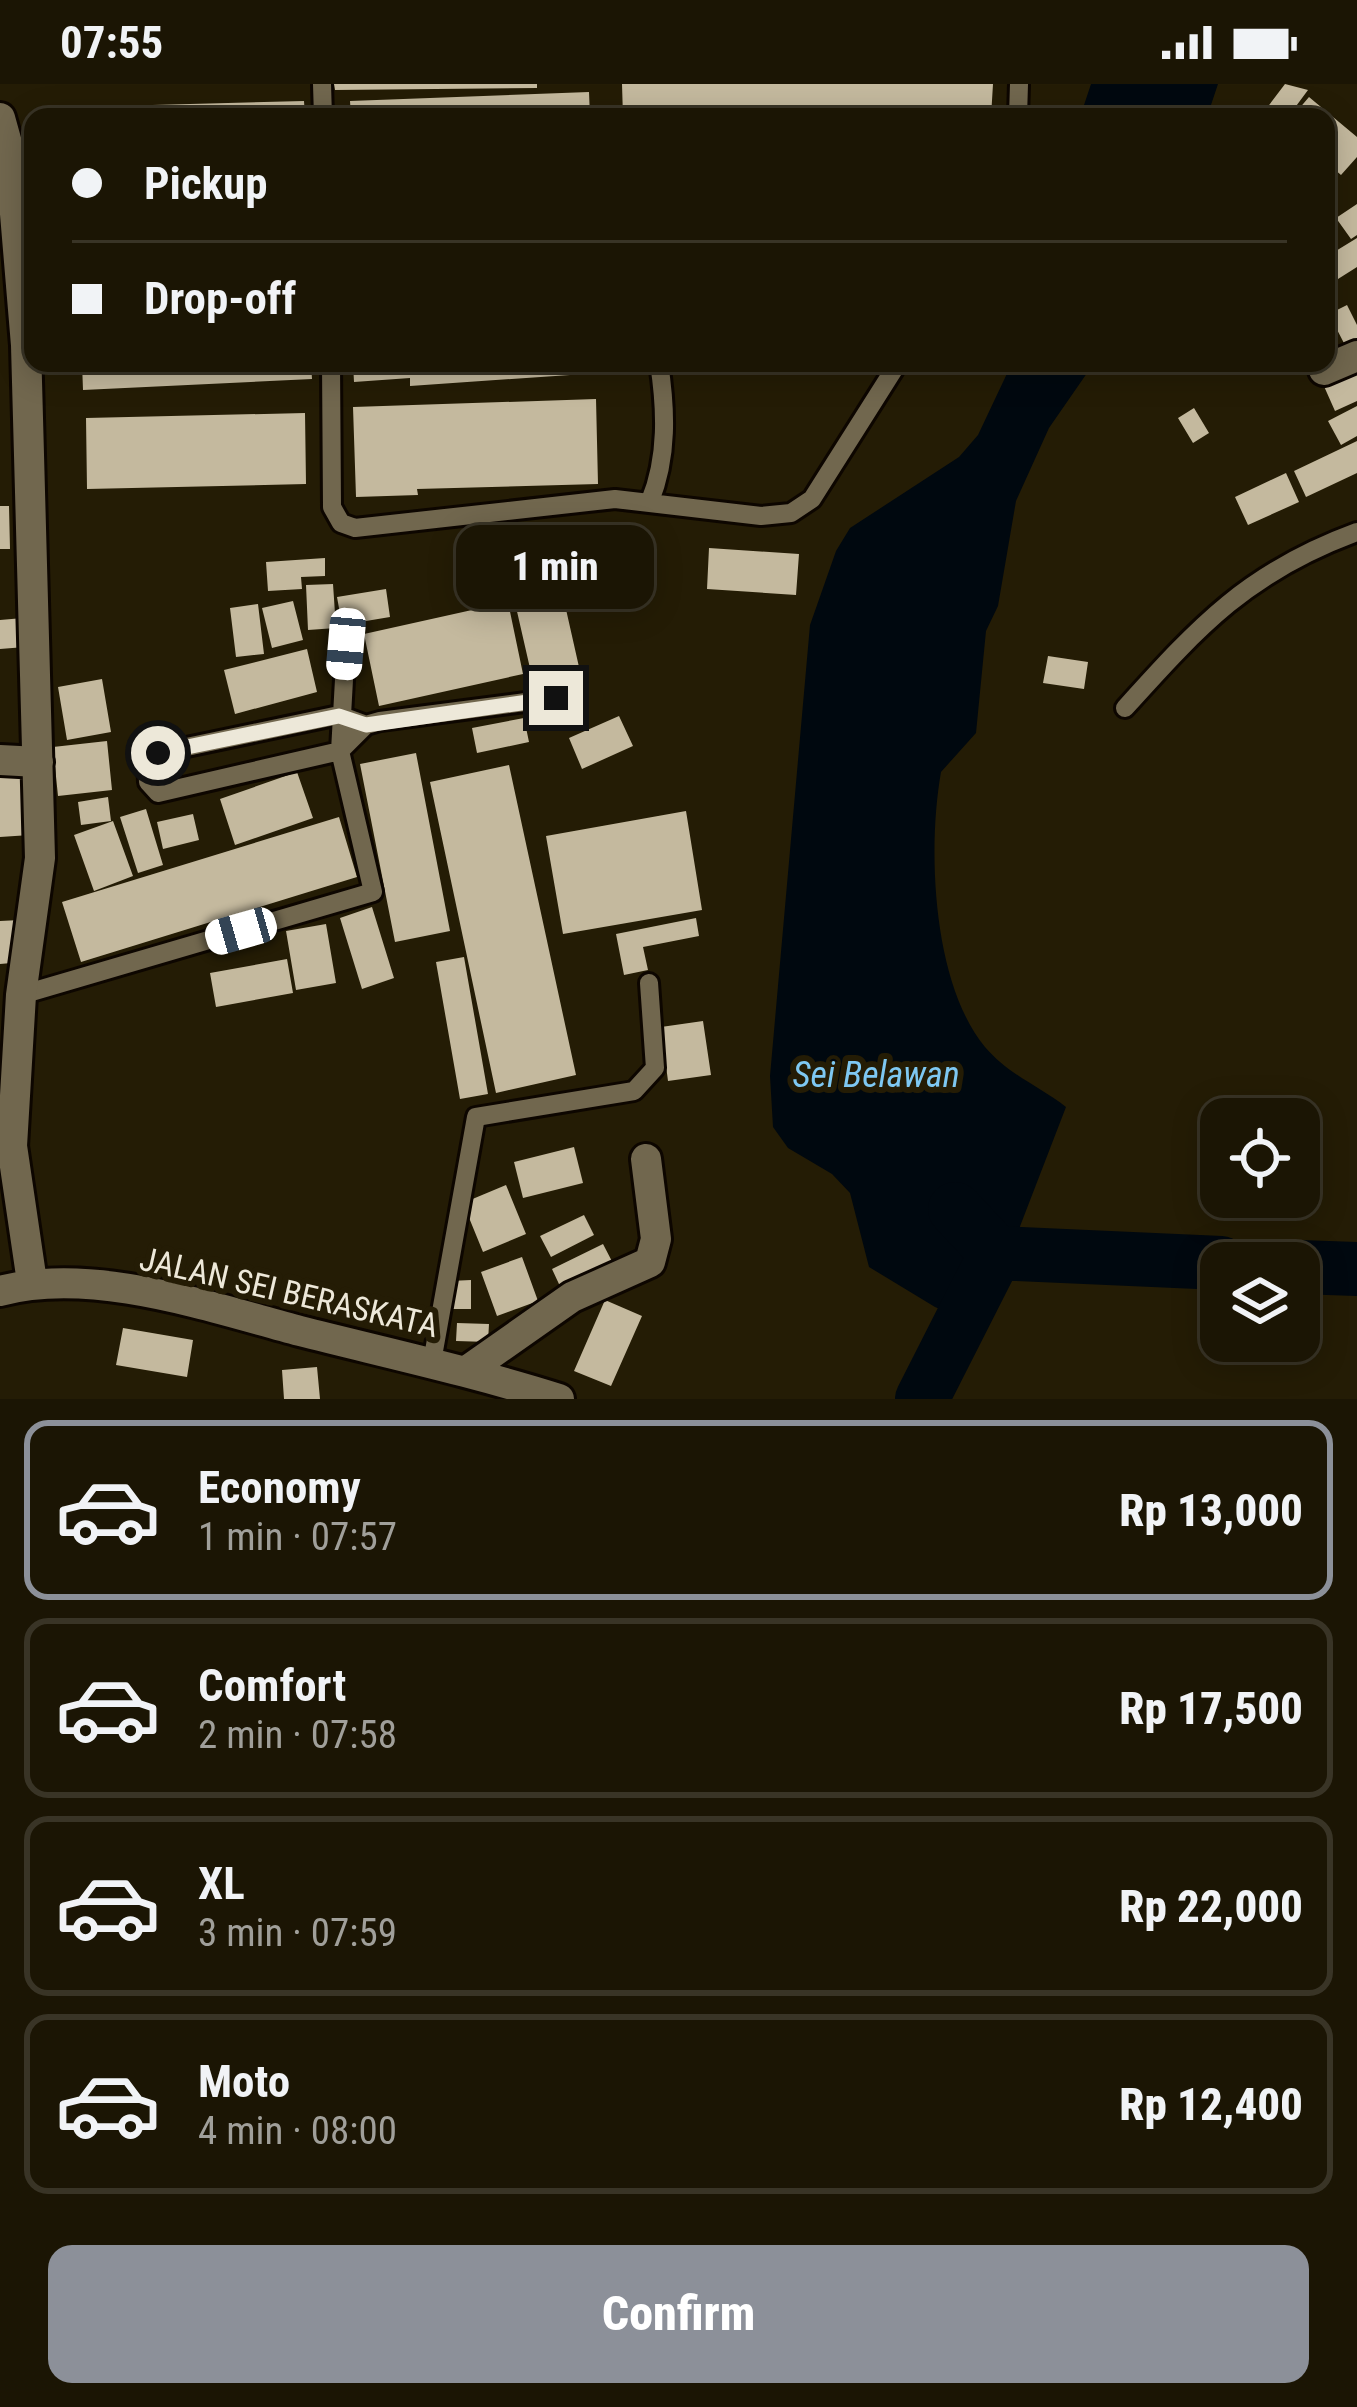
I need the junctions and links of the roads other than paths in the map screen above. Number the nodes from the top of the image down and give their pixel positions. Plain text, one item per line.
1 (0, 118) edge
2 (5, 178) edge
3 (13, 346) edge
4 (331, 372) edge
5 (660, 372) edge
6 (892, 372) edge
7 (650, 501) junction
8 (1357, 532) edge
9 (346, 644) dead end
10 (556, 698) dead end
11 (1125, 708) dead end
12 (339, 716) junction
13 (366, 725) junction
14 (264, 729) junction
15 (340, 751) junction
16 (0, 760) edge
17 (38, 762) junction
18 (271, 769) junction
19 (650, 983) dead end
20 (21, 995) junction
21 (646, 1159) dead end
22 (32, 1282) junction
23 (0, 1291) edge
24 (432, 1362) junction
25 (468, 1370) junction
26 (560, 1399) edge

1 - 2 street
2 - 3 street
3 - 17 street
4 - 7 lane
5 - 7 lane
6 - 7 lane
8 - 11 lane
9 - 12 lane
10 - 13 lane
12 - 13 lane
12 - 14 lane
12 - 15 lane
13 - 15 lane
14 - 18 lane
14 - 18 lane
15 - 18 lane
15 - 20 lane
16 - 17 street
17 - 20 street
19 - 24 lane
20 - 22 street
21 - 25 street
22 - 23 street, JALAN SEI BERASKATA
22 - 24 street, JALAN SEI BERASKATA
24 - 25 street, JALAN SEI BERASKATA
25 - 26 street, JALAN SEI BERASKATA

